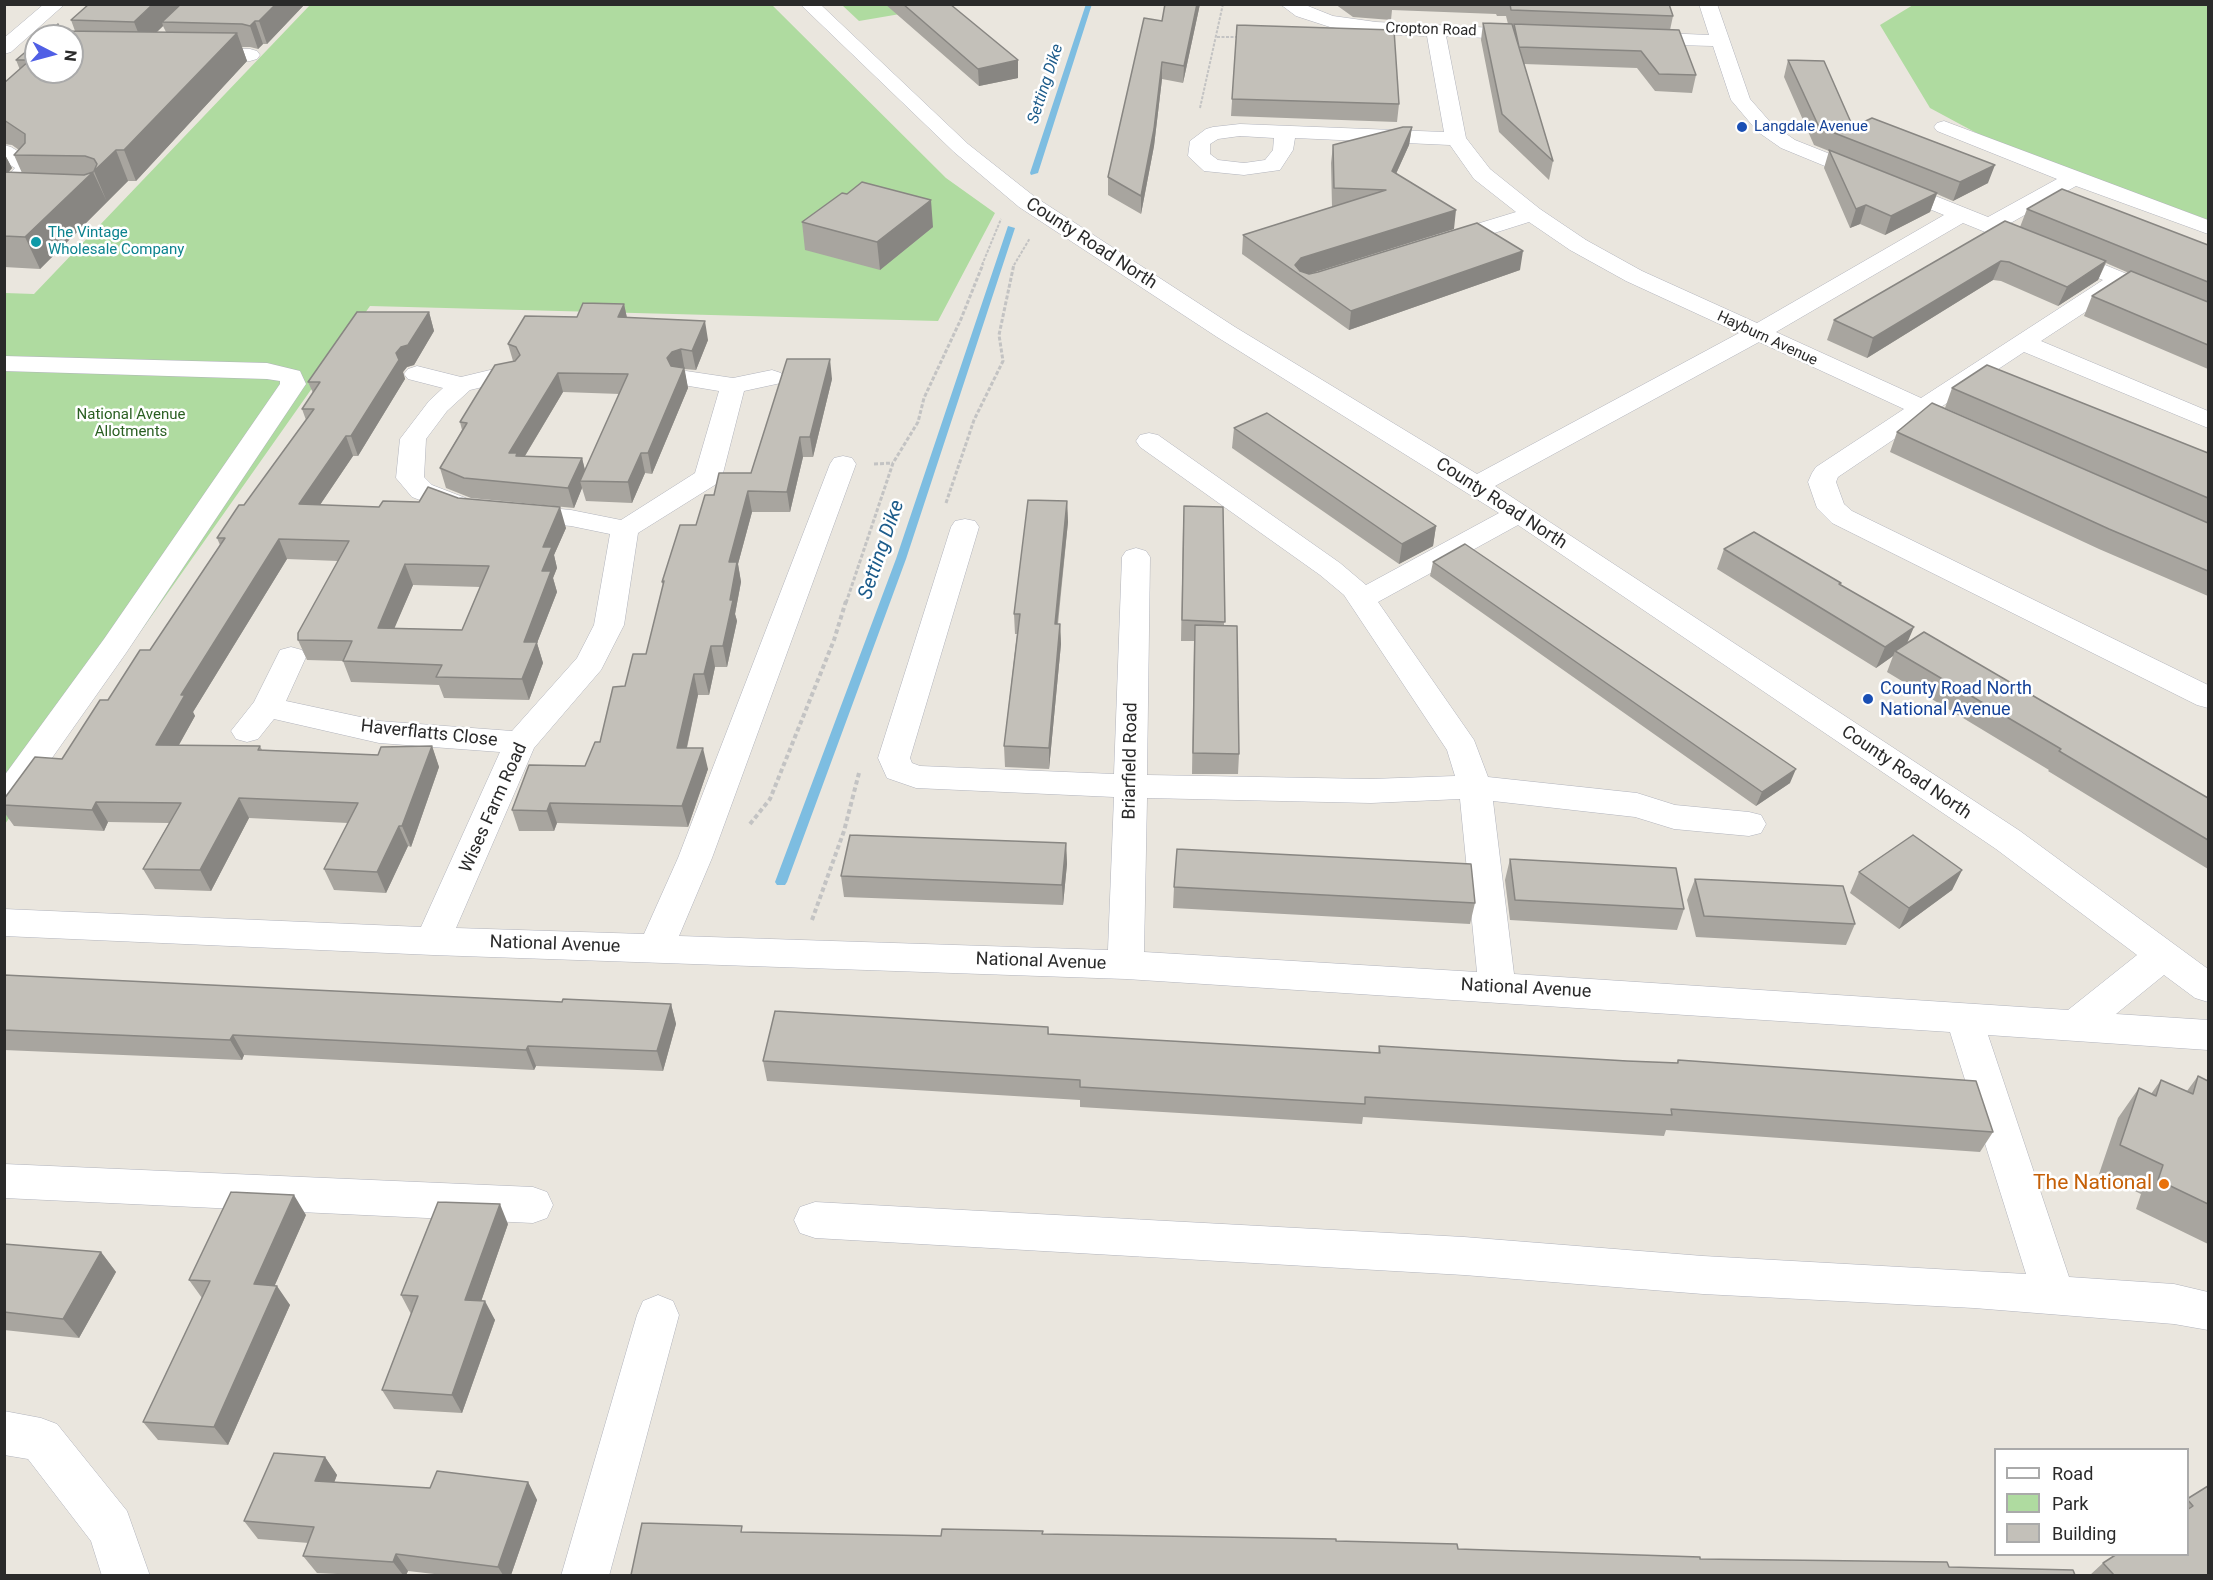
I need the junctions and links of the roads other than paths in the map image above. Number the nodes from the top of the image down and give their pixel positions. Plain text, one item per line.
1 (56, 4) edge
2 (809, 4) edge
3 (1289, 4) edge
4 (1708, 4) edge
5 (1482, 14) dead end
6 (1436, 31) junction
7 (1486, 33) junction
8 (1545, 35) edge
9 (1615, 37) edge
10 (1721, 40) junction
11 (4, 49) edge
12 (24, 50) edge
13 (182, 53) edge
14 (250, 55) edge
15 (1944, 127) dead end
16 (1285, 132) junction
17 (1456, 139) junction
18 (4, 150) edge
19 (2074, 178) junction
20 (4, 189) edge
21 (4, 194) edge
22 (29, 194) edge
23 (1532, 214) junction
24 (1961, 215) junction
25 (1989, 226) junction
26 (2208, 227) edge
27 (1420, 249) edge
28 (2121, 279) junction
29 (2208, 315) edge
30 (1756, 334) junction
31 (2022, 342) junction
32 (4, 363) edge
33 (511, 373) edge
34 (417, 374) dead end
35 (772, 378) dead end
36 (686, 379) edge
37 (461, 385) junction
38 (733, 386) junction
39 (1920, 409) junction
40 (2208, 420) edge
41 (1984, 437) edge
42 (1149, 441) dead end
43 (843, 464) dead end
44 (1476, 486) junction
45 (1518, 514) junction
46 (966, 526) dead end
47 (626, 529) junction
48 (1136, 557) dead end
49 (1362, 599) junction
50 (291, 657) dead end
51 (2208, 698) edge
52 (520, 743) junction
53 (1131, 786) junction
54 (1475, 787) junction
55 (4, 801) edge
56 (1749, 824) dead end
57 (4, 922) edge
58 (433, 941) junction
59 (656, 948) junction
60 (2164, 954) junction
61 (1126, 965) junction
62 (1497, 987) junction
63 (2208, 988) edge
64 (1964, 1017) junction
65 (2077, 1024) junction
66 (2208, 1035) edge
67 (4, 1181) edge
68 (533, 1205) dead end
69 (815, 1220) dead end
70 (2055, 1295) junction
71 (2208, 1311) edge
72 (658, 1315) dead end
73 (4, 1433) edge
74 (126, 1575) edge
75 (585, 1575) edge

1 - 11 street
2 - 44 street, County Road North
3 - 6 street, Cropton Road
4 - 10 street
5 - 7 street
6 - 7 street, Cropton Road
6 - 17 street, Hayburn Avenue
7 - 8 street, Cropton Road
9 - 10 street
10 - 24 street
11 - 12 street
13 - 14 street
15 - 19 street
16 - 16 street
16 - 17 street
17 - 23 street, Hayburn Avenue
18 - 20 street
19 - 25 street
19 - 26 street
21 - 22 street
23 - 27 street
23 - 30 street, Hayburn Avenue
24 - 25 street
24 - 30 street
25 - 28 street
28 - 29 street
28 - 31 street
30 - 39 street, Hayburn Avenue
30 - 44 street
31 - 39 street
31 - 40 street
32 - 55 street
33 - 37 street
34 - 37 street
35 - 38 street
36 - 38 street
37 - 47 street
38 - 47 street
39 - 41 street, Hayburn Avenue
39 - 51 street
42 - 49 street
43 - 59 street
44 - 45 street, County Road North
45 - 49 street
45 - 60 street, County Road North
46 - 53 street
47 - 52 street, Wises Farm Road
48 - 53 street, Briarfield Road
49 - 54 street
50 - 52 street, Haverflatts Close
52 - 58 street, Wises Farm Road
53 - 54 street
53 - 61 street, Briarfield Road
54 - 56 street
54 - 62 street
57 - 58 street, National Avenue
58 - 59 street, National Avenue
59 - 61 street, National Avenue
60 - 63 street, County Road North
60 - 65 street
61 - 62 street, National Avenue
62 - 64 street, National Avenue
64 - 65 street, National Avenue
64 - 70 street
65 - 66 street, National Avenue
67 - 68 street
69 - 70 street
70 - 71 street
72 - 75 street
73 - 74 street

